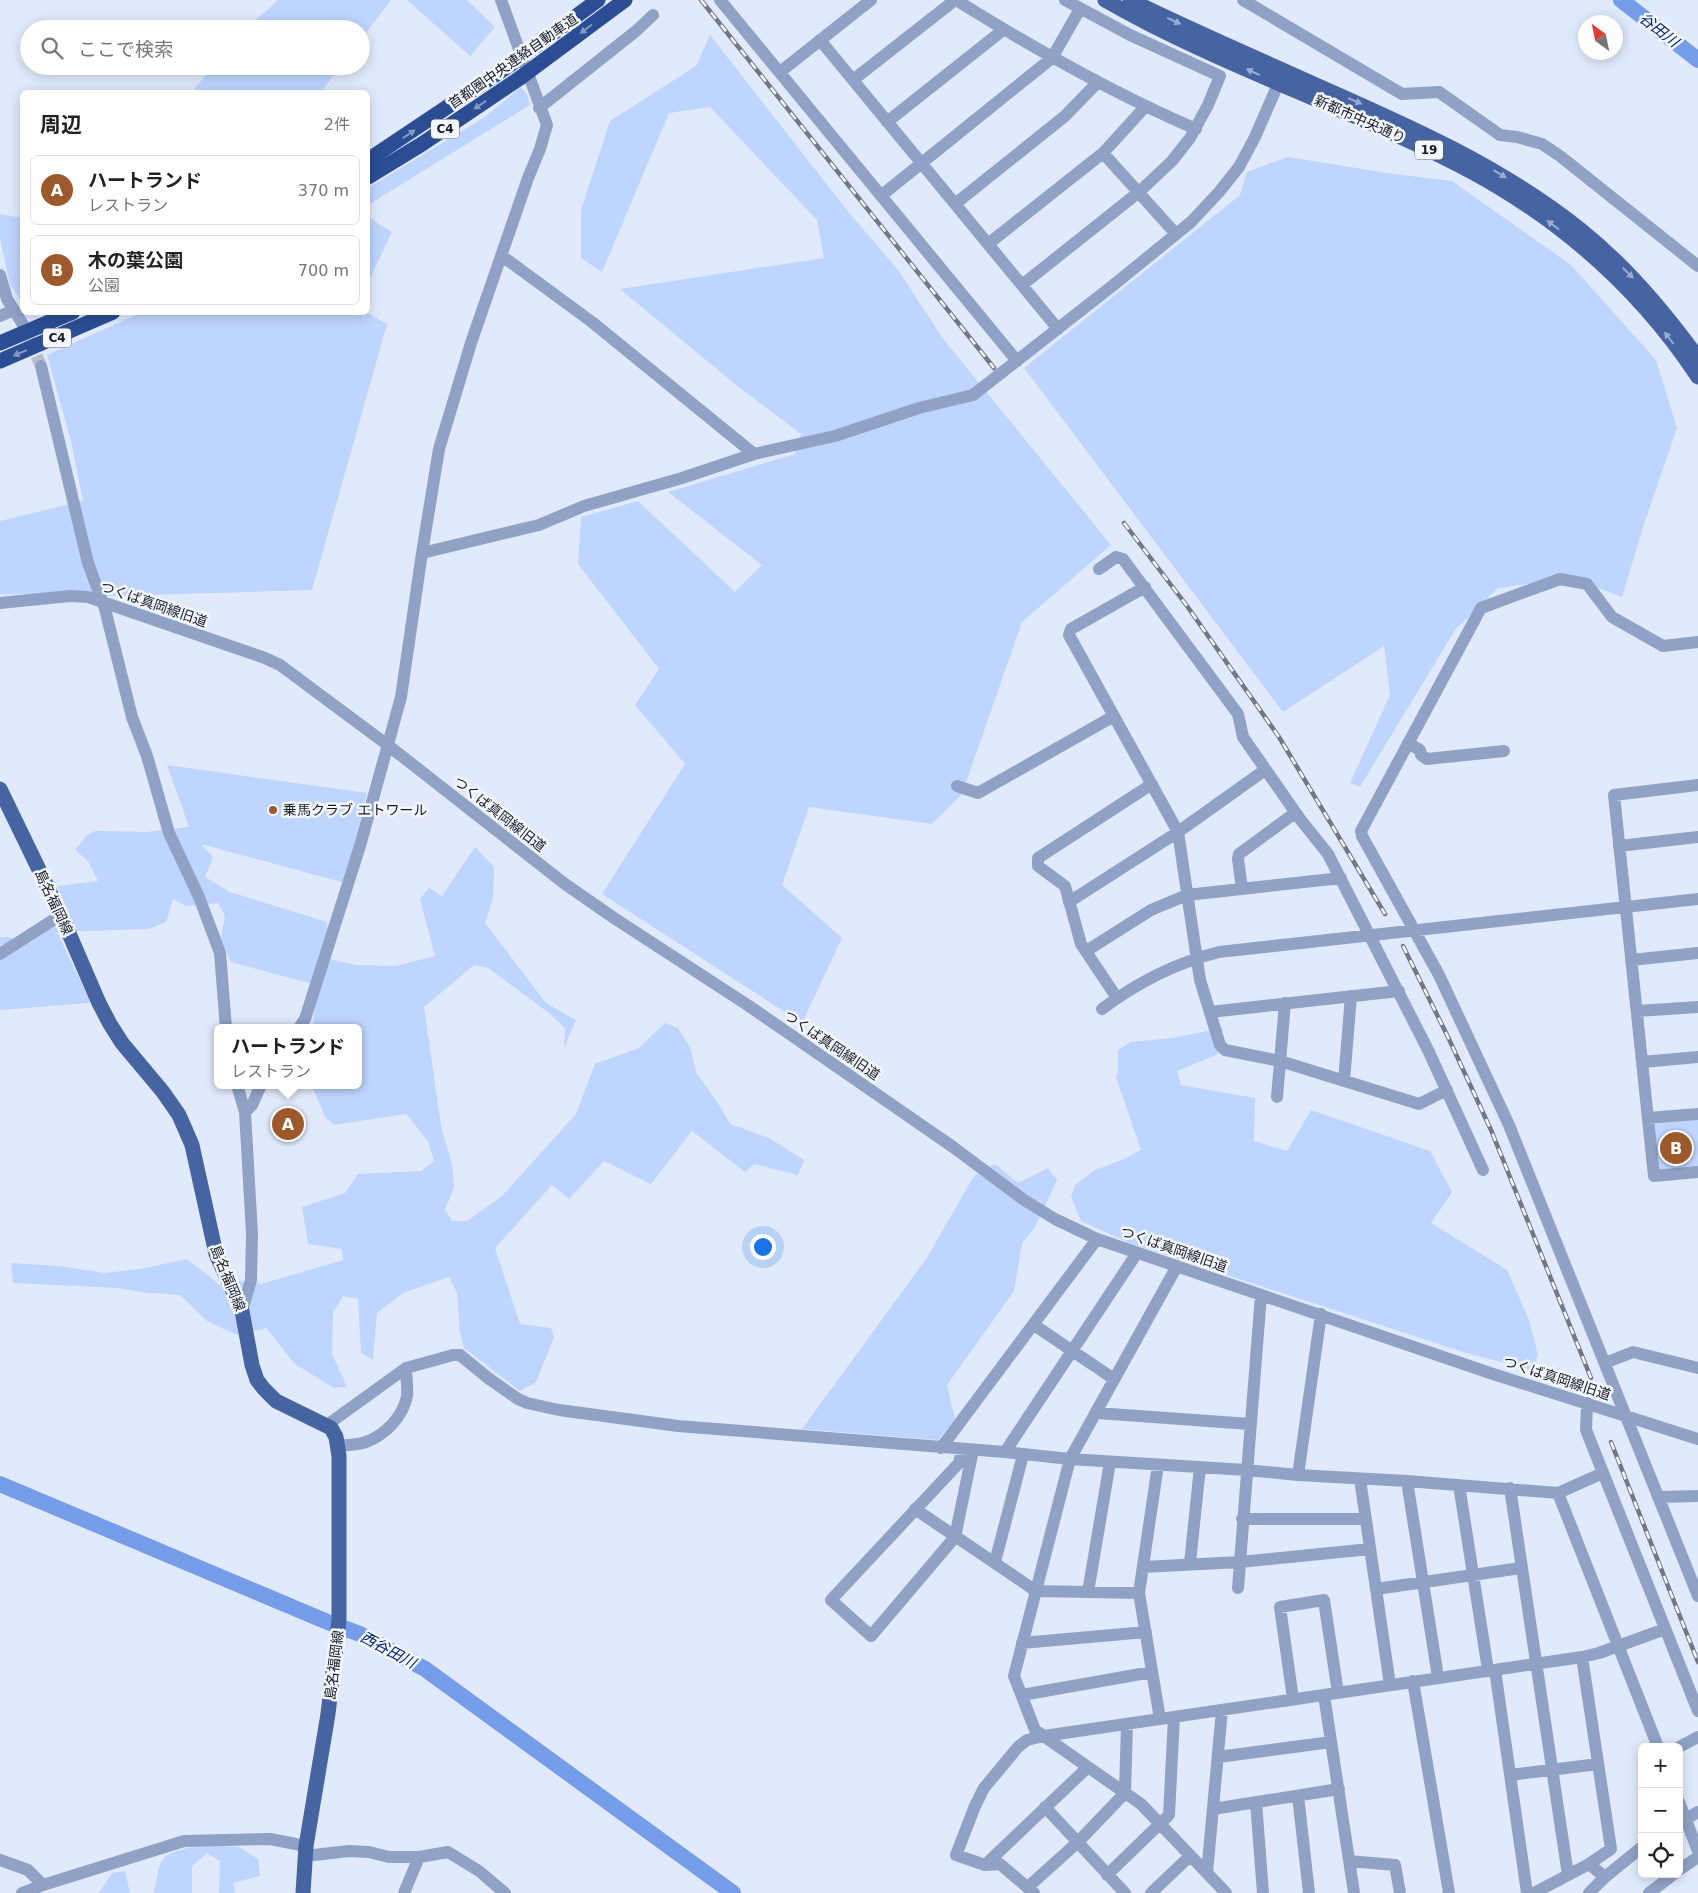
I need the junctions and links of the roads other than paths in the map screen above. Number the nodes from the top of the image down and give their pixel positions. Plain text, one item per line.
1 (501, 0) edge
2 (598, 0) edge
3 (625, 0) edge
4 (720, 0) edge
5 (871, 0) edge
6 (955, 0) edge
7 (1065, 0) edge
8 (1105, 0) edge
9 (1130, 0) edge
10 (1243, 0) edge
11 (1080, 9) junction
12 (653, 15) dead end
13 (1003, 30) junction
14 (820, 40) junction
15 (1052, 58) junction
16 (780, 72) junction
17 (1281, 77) junction
18 (853, 80) junction
19 (1096, 83) junction
20 (1145, 107) junction
21 (539, 108) junction
22 (887, 122) junction
23 (1196, 129) junction
24 (1103, 153) junction
25 (370, 159) edge
26 (921, 163) junction
27 (370, 176) edge
28 (1139, 192) junction
29 (882, 195) junction
30 (955, 204) junction
31 (1176, 234) junction
32 (988, 244) junction
33 (502, 256) junction
34 (1698, 266) edge
35 (0, 275) edge
36 (1022, 285) junction
37 (4, 297) edge
38 (14, 310) junction
39 (66, 315) edge
40 (106, 315) edge
41 (0, 316) edge
42 (22, 323) tunnel mouth
43 (1058, 329) junction
44 (0, 343) edge
45 (1698, 358) edge
46 (1017, 361) junction
47 (0, 362) edge
48 (41, 366) tunnel mouth
49 (1698, 377) edge
50 (754, 454) junction
51 (422, 553) junction
52 (1099, 568) dead end
53 (1145, 587) junction
54 (101, 602) junction
55 (0, 603) edge
56 (1698, 642) edge
57 (1114, 716) junction
58 (1408, 743) junction
59 (388, 746) junction
60 (1504, 751) dead end
61 (1265, 770) junction
62 (1152, 784) junction
63 (1698, 785) edge
64 (957, 786) dead end
65 (0, 789) edge
66 (1295, 813) junction
67 (1178, 832) junction
68 (1698, 838) edge
69 (1619, 846) junction
70 (1341, 878) junction
71 (1242, 888) junction
72 (1187, 895) junction
73 (1698, 899) edge
74 (1070, 902) junction
75 (1626, 906) junction
76 (61, 915) junction
77 (1415, 929) junction
78 (1370, 934) junction
79 (1091, 948) dead end
80 (1698, 953) edge
81 (0, 954) edge
82 (1197, 958) junction
83 (1631, 960) junction
84 (1399, 991) junction
85 (1351, 996) junction
86 (1117, 998) junction
87 (1285, 1003) junction
88 (1698, 1007) edge
89 (1102, 1010) dead end
90 (1210, 1012) junction
91 (1637, 1012) junction
92 (226, 1024) edge
93 (302, 1024) edge
94 (1698, 1057) edge
95 (1280, 1061) junction
96 (1642, 1062) junction
97 (1344, 1081) junction
98 (238, 1089) edge
99 (259, 1089) edge
100 (1447, 1090) junction
101 (1277, 1097) dead end
102 (245, 1112) junction
103 (1698, 1114) edge
104 (1648, 1118) junction
105 (1483, 1170) dead end
106 (1698, 1172) edge
107 (1097, 1239) junction
108 (1137, 1252) junction
109 (1177, 1266) junction
110 (1261, 1295) junction
111 (242, 1311) junction
112 (1322, 1314) junction
113 (1034, 1325) junction
114 (1073, 1351) junction
115 (1605, 1363) junction
116 (406, 1368) junction
117 (1698, 1368) edge
118 (1114, 1380) junction
119 (1587, 1403) junction
120 (1097, 1413) junction
121 (1627, 1416) junction
122 (1250, 1424) junction
123 (327, 1425) junction
124 (1698, 1439) edge
125 (338, 1446) junction
126 (941, 1448) junction
127 (968, 1450) junction
128 (1005, 1452) junction
129 (1024, 1456) junction
130 (1070, 1459) junction
131 (1110, 1462) junction
132 (1158, 1465) junction
133 (1200, 1467) junction
134 (1246, 1470) junction
135 (1603, 1473) junction
136 (1298, 1475) junction
137 (1360, 1479) junction
138 (1407, 1481) junction
139 (1459, 1485) junction
140 (1510, 1488) junction
141 (1558, 1493) junction
142 (1698, 1496) edge
143 (1658, 1497) junction
144 (915, 1509) junction
145 (1242, 1519) junction
146 (1366, 1519) junction
147 (955, 1536) junction
148 (1370, 1549) junction
149 (995, 1562) junction
150 (1240, 1562) junction
151 (1190, 1563) junction
152 (1143, 1567) junction
153 (1521, 1568) junction
154 (1473, 1575) junction
155 (1423, 1582) junction
156 (1238, 1588) dead end
157 (1376, 1588) junction
158 (1036, 1591) junction
159 (1088, 1592) junction
160 (1139, 1593) junction
161 (1698, 1596) edge
162 (1665, 1629) junction
163 (1146, 1632) junction
164 (1022, 1643) junction
165 (1618, 1646) junction
166 (1582, 1657) junction
167 (1536, 1664) junction
168 (1491, 1670) junction
169 (1152, 1672) junction
170 (1438, 1678) junction
171 (1413, 1681) junction
172 (1390, 1685) junction
173 (1338, 1693) junction
174 (1324, 1695) junction
175 (1022, 1696) junction
176 (1293, 1699) junction
177 (1222, 1710) junction
178 (1698, 1711) edge
179 (1174, 1717) junction
180 (1160, 1719) junction
181 (1127, 1724) junction
182 (1044, 1736) junction
183 (1698, 1737) edge
184 (1331, 1742) junction
185 (1656, 1743) edge
186 (1683, 1745) edge
187 (1218, 1757) junction
188 (1598, 1764) junction
189 (1088, 1767) junction
190 (1552, 1770) junction
191 (1510, 1775) junction
192 (1338, 1789) junction
193 (1126, 1793) junction
194 (1298, 1796) junction
195 (1256, 1802) junction
196 (1045, 1807) junction
197 (1213, 1809) junction
198 (1698, 1812) edge
199 (1683, 1820) edge
200 (1683, 1823) edge
201 (1160, 1825) junction
202 (1078, 1842) junction
203 (1638, 1850) edge
204 (306, 1851) junction
205 (1698, 1851) edge
206 (1190, 1856) junction
207 (419, 1857) junction
208 (1698, 1857) edge
209 (0, 1860) edge
210 (1349, 1861) junction
211 (985, 1864) junction
212 (1590, 1864) junction
213 (1683, 1867) edge
214 (1207, 1873) junction
215 (1107, 1875) junction
216 (1568, 1875) junction
217 (1605, 1877) junction
218 (1669, 1878) edge
219 (43, 1885) junction
220 (1031, 1890) edge
221 (22, 1893) edge
222 (302, 1893) edge
223 (404, 1893) edge
224 (505, 1893) edge
225 (1125, 1893) edge
226 (1151, 1893) edge
227 (1226, 1893) edge
228 (1263, 1893) edge
229 (1309, 1893) edge
230 (1354, 1893) edge
231 (1400, 1893) edge
232 (1449, 1893) edge
233 (1527, 1893) edge
234 (1534, 1893) edge
235 (1589, 1893) edge
236 (1649, 1893) edge

1 - 21 street
25 -> 2 highway, 首都圏中央連絡自動車道 / C4, bridge
3 -> 27 highway, 首都圏中央連絡自動車道 / C4, bridge
4 - 16 street
5 - 14 street
6 - 13 street
6 - 18 street
7 - 11 street
17 -> 8 main road, 新都市中央通り / 19
9 -> 17 main road, 新都市中央通り / 19
10 - 34 street
11 - 15 street
11 - 23 street
12 - 21 street
13 - 15 street
13 - 22 street
14 - 16 street
14 - 18 street
15 - 19 street
15 - 26 street
16 - 29 street
17 - 31 street
17 -> 45 main road, 新都市中央通り / 19
49 -> 17 main road, 新都市中央通り / 19
18 - 22 street
19 - 20 street
19 - 30 street
20 - 23 street
20 - 24 street
21 - 33 street
22 - 26 street
23 - 28 street
24 - 28 street
24 - 32 street
26 - 29 street
26 - 30 street
28 - 31 street
28 - 36 street
29 - 46 street
30 - 32 street
31 - 43 street
32 - 36 street
33 - 50 street
33 - 51 street
35 - 37 street
36 - 43 street
37 - 38 street
38 - 41 street
38 - 42 street
39 - 44 highway, C4
40 -> 47 highway, C4
43 - 46 street
46 - 50 street
48 - 54 street
50 - 51 street
51 - 59 street
52 - 53 street
53 - 57 street
53 - 61 street
54 - 55 street, つくば真岡線旧道
54 - 59 street, つくば真岡線旧道
54 - 92 street
56 - 58 street
57 - 62 street
57 - 64 street
58 - 60 street
58 - 77 street
59 - 93 street
59 - 107 street, つくば真岡線旧道
61 - 66 street
61 - 67 street
62 - 67 street
62 - 74 street
63 - 69 street
65 - 76 main road, 島名福岡線
66 - 70 street
66 - 71 street
67 - 72 street
67 - 74 street
68 - 69 street
69 - 75 street
70 - 71 street
70 - 78 street
71 - 72 street
72 - 79 street
72 - 82 street
73 - 75 street
74 - 86 street
75 - 77 street
75 - 83 street
76 - 81 street
76 - 111 main road, 島名福岡線
77 - 78 street
77 - 115 street
78 - 82 street
78 - 84 street
80 - 83 street
82 - 86 street
82 - 90 street
83 - 91 street
84 - 85 street
84 - 100 street
85 - 87 street
85 - 97 street
86 - 89 street
87 - 90 street
87 - 95 street
88 - 91 street
90 - 95 street
91 - 96 street
94 - 96 street
95 - 97 street
95 - 101 street
96 - 104 street
97 - 100 street
98 - 102 street
99 - 102 street
100 - 105 street
102 - 111 street
103 - 104 street
104 - 106 street
107 - 108 street, つくば真岡線旧道
107 - 113 street
108 - 109 street, つくば真岡線旧道
108 - 114 street
109 - 110 street, つくば真岡線旧道
109 - 118 street
110 - 112 street, つくば真岡線旧道
110 - 122 street
111 - 123 main road, 島名福岡線
112 - 119 street, つくば真岡線旧道
112 - 136 street
113 - 114 street
113 - 126 street
114 - 118 street
114 - 128 street
115 - 117 street
115 - 121 street
116 - 123 street
116 - 125 street
116 - 126 street
118 - 120 street
119 - 121 street, つくば真岡線旧道
119 - 135 street
120 - 122 street
120 - 130 street
121 - 124 street, つくば真岡線旧道
121 - 143 street
122 - 134 street
123 - 125 main road, 島名福岡線
125 - 204 main road, 島名福岡線
126 - 127 street
127 - 128 street
127 - 144 street
127 - 147 street
128 - 129 street
129 - 130 street
129 - 149 street
130 - 131 street
130 - 158 street
131 - 132 street
131 - 159 street
132 - 133 street
132 - 152 street
133 - 134 street
133 - 151 street
134 - 136 street
134 - 145 street
135 - 141 street
135 - 162 street
136 - 137 street
137 - 138 street
137 - 146 street
138 - 139 street
138 - 155 street
139 - 140 street
139 - 154 street
140 - 141 street
140 - 153 street
141 - 165 street
142 - 143 street
143 - 161 street
144 - 147 street
144 - 147 street
145 - 146 street
145 - 150 street
146 - 148 street
147 - 149 street
148 - 150 street
148 - 157 street
149 - 158 street
150 - 151 street
150 - 156 street
151 - 152 street
152 - 160 street
153 - 154 street
153 - 167 street
154 - 155 street
154 - 168 street
155 - 157 street
155 - 170 street
157 - 172 street
158 - 159 street
158 - 164 street
159 - 160 street
160 - 163 street
162 - 165 street
162 - 178 street
163 - 164 street
163 - 169 street
164 - 175 street
165 - 166 street
165 - 185 street
166 - 167 street
166 - 188 street
167 - 168 street
167 - 190 street
168 - 170 street
168 - 191 street
169 - 175 street
169 - 180 street
170 - 171 street
171 - 172 street
171 - 232 street
172 - 173 street
173 - 174 street
173 - 176 street
174 - 176 street
174 - 184 street
175 - 182 street
176 - 177 street
177 - 179 street
177 - 187 street
179 - 180 street
179 - 201 street
180 - 181 street
181 - 182 street
181 - 193 street
182 - 189 street
182 - 211 street
183 - 186 street
184 - 187 street
184 - 192 street
187 - 197 street
188 - 190 street
188 - 212 street
189 - 193 street
189 - 196 street
190 - 191 street
190 - 216 street
191 - 233 street
192 - 194 street
192 - 210 street
193 - 201 street
193 - 202 street
194 - 195 street
194 - 229 street
195 - 197 street
195 - 228 street
196 - 202 street
196 - 211 street
197 - 214 street
198 - 199 street
200 - 205 street
201 - 206 street
201 - 215 street
202 - 215 street
202 - 220 street
203 - 217 street
204 - 207 street
204 - 219 street
204 - 222 main road, 島名福岡線
206 - 214 street
206 - 226 street
207 - 223 street
207 - 224 street
208 - 213 street
209 - 219 street
210 - 230 street
210 - 231 street
211 - 220 street
212 - 216 street
212 - 217 street
214 - 227 street
215 - 225 street
216 - 234 street
217 - 235 street
218 - 236 street
219 - 221 street

